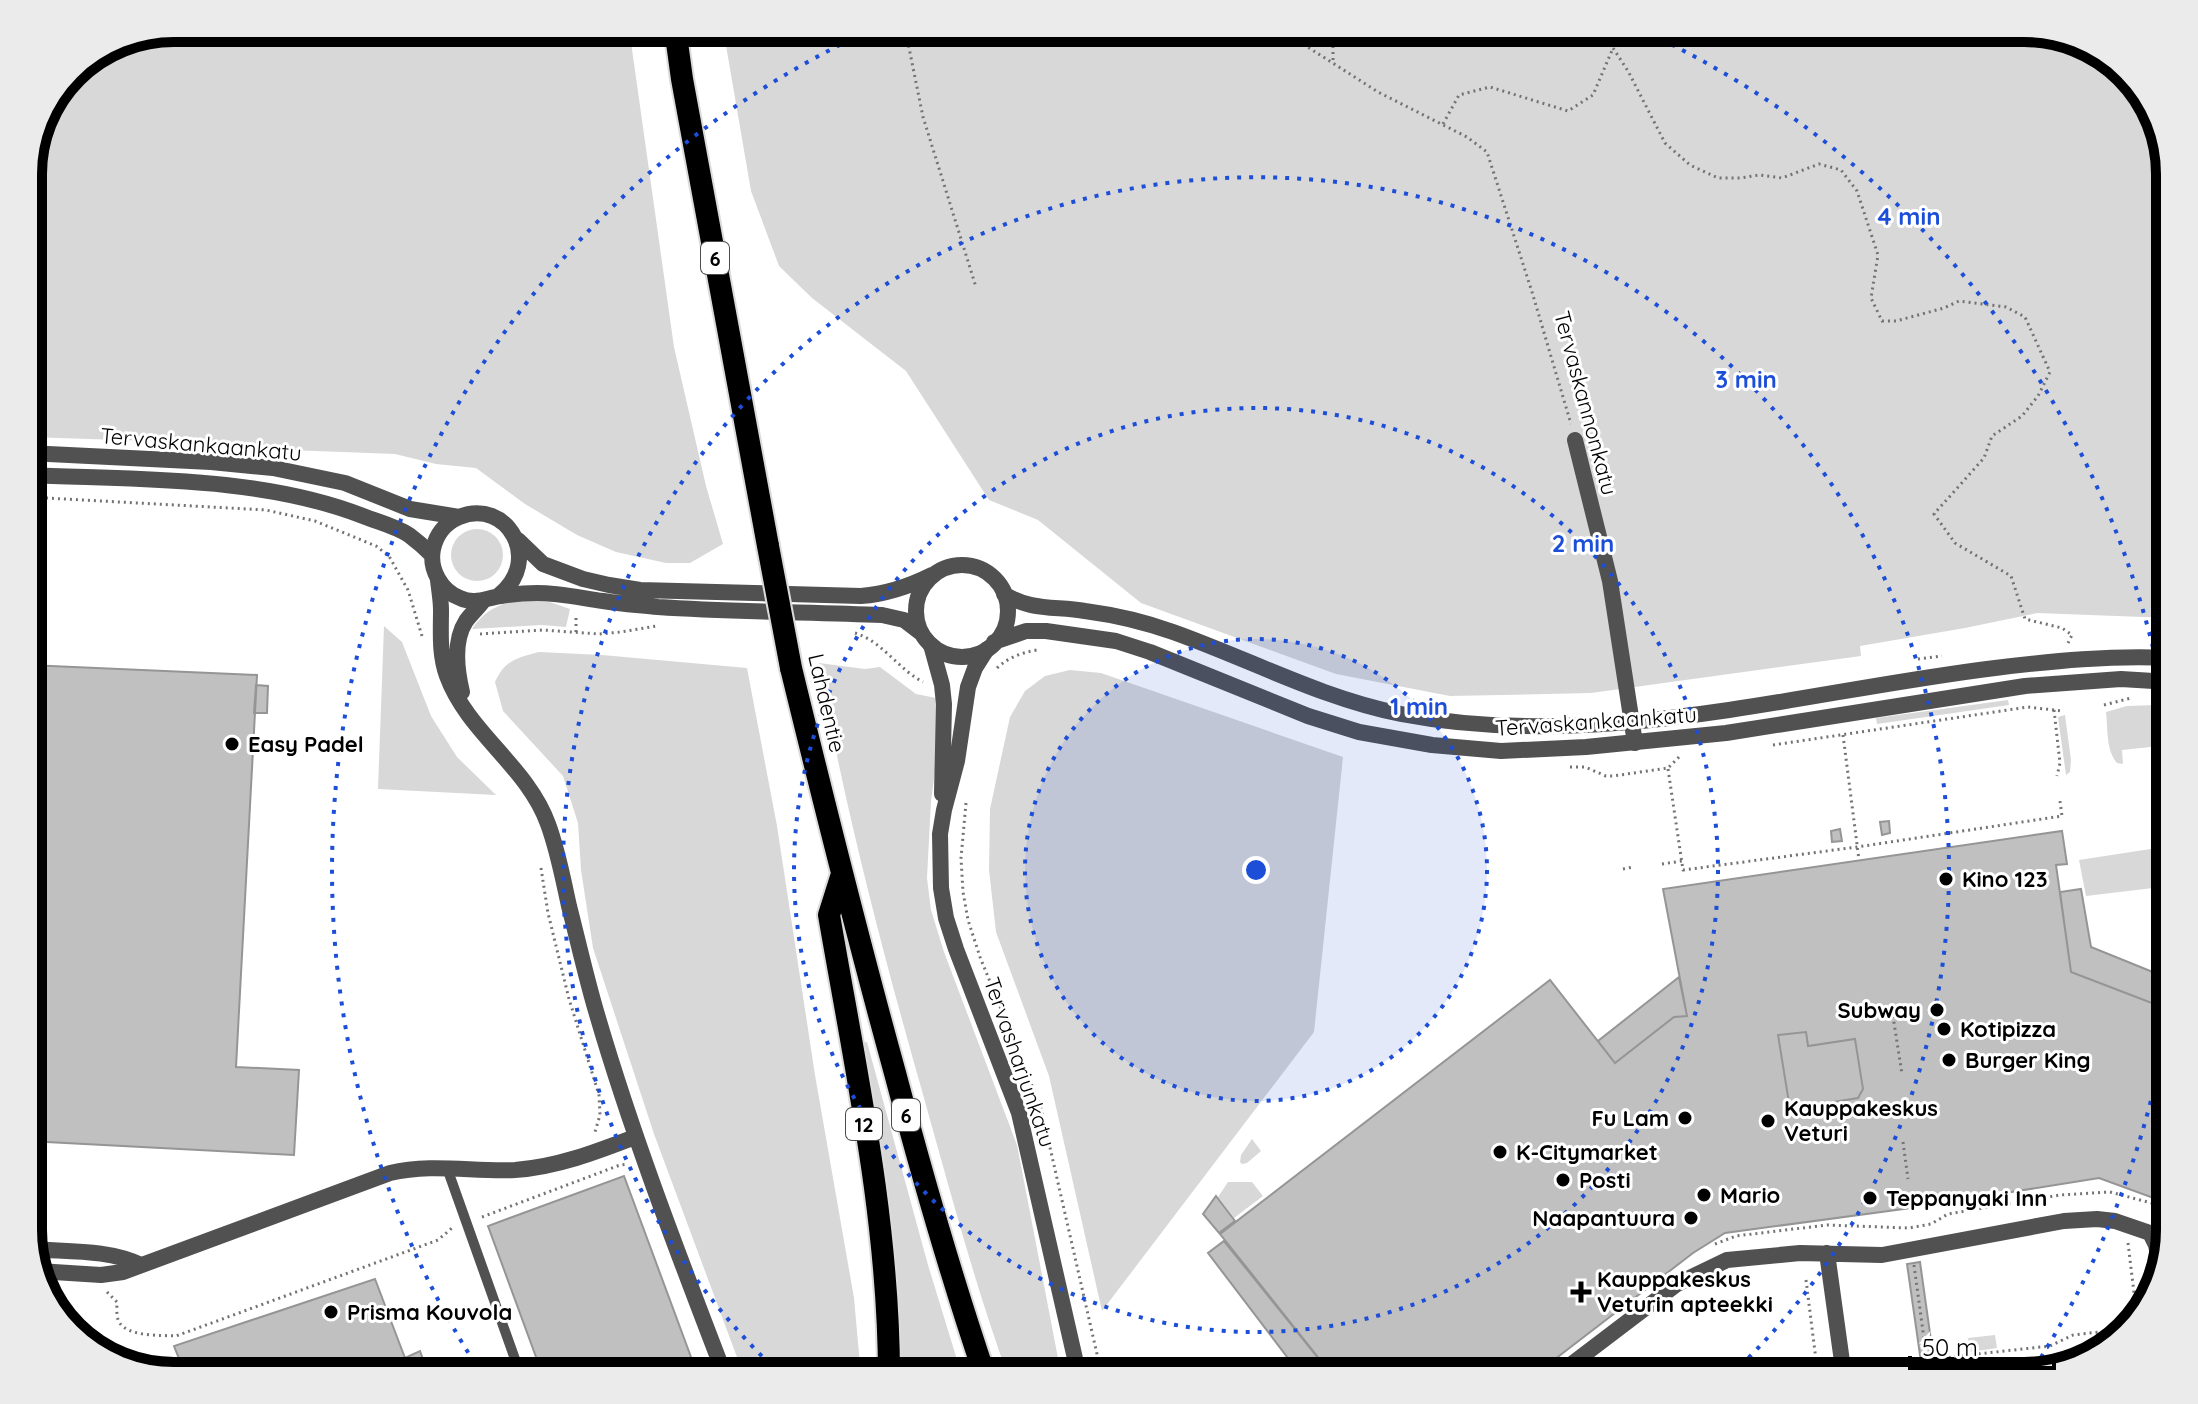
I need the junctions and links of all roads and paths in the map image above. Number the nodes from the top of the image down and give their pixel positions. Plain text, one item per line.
1 (677, 42) edge
2 (908, 42) edge
3 (1300, 42) edge
4 (1333, 42) edge
5 (1609, 42) edge
6 (1613, 48) junction
7 (1333, 63) junction
8 (1443, 124) junction
9 (976, 287) dead end
10 (1575, 440) joint
11 (42, 454) edge
12 (113, 457) junction
13 (42, 476) edge
14 (112, 479) junction
15 (42, 498) edge
16 (459, 517) junction
17 (515, 536) junction
18 (432, 555) junction
19 (932, 575) junction
20 (438, 580) junction
21 (1004, 594) junction
22 (491, 599) junction
23 (576, 614) dead end
24 (664, 625) dead end
25 (576, 632) junction
26 (850, 632) dead end
27 (475, 634) dead end
28 (926, 639) junction
29 (423, 641) dead end
30 (990, 645) junction
31 (1045, 649) dead end
32 (2156, 658) edge
33 (2061, 661) junction
34 (992, 678) dead end
35 (2156, 681) edge
36 (925, 683) dead end
37 (2133, 698) dead end
38 (2104, 705) dead end
39 (2054, 710) junction
40 (2062, 711) dead end
41 (470, 717) junction
42 (1632, 722) junction
43 (1843, 735) junction
44 (1635, 743) junction
45 (1761, 747) dead end
46 (1684, 754) dead end
47 (1570, 767) dead end
48 (1668, 768) junction
49 (2057, 776) dead end
50 (967, 794) dead end
51 (2060, 801) dead end
52 (944, 810) junction
53 (1857, 847) junction
54 (1859, 860) dead end
55 (1682, 861) junction
56 (541, 864) dead end
57 (1662, 864) dead end
58 (1633, 867) dead end
59 (1623, 869) dead end
60 (841, 876) junction
61 (1892, 1010) dead end
62 (1902, 1074) dead end
63 (635, 1137) junction
64 (595, 1139) dead end
65 (1903, 1142) dead end
66 (632, 1166) dead end
67 (447, 1168) junction
68 (1908, 1179) dead end
69 (2148, 1202) dead end
70 (475, 1219) dead end
71 (2134, 1228) junction
72 (452, 1229) dead end
73 (2155, 1242) edge
74 (44, 1250) edge
75 (1827, 1253) junction
76 (1914, 1261) dead end
77 (141, 1265) junction
78 (49, 1272) edge
79 (1806, 1280) dead end
80 (100, 1291) dead end
81 (2135, 1302) edge
82 (2105, 1334) edge
83 (1927, 1361) junction
84 (516, 1362) edge
85 (720, 1362) edge
86 (889, 1362) edge
87 (980, 1362) edge
88 (1076, 1362) edge
89 (1099, 1362) edge
90 (1574, 1362) edge
91 (1816, 1362) edge
92 (1850, 1362) edge
93 (1921, 1362) edge

1 - 60 highway, Lahdentie / 6, bridge
2 - 9 path
3 - 7 path
4 - 7 path
5 - 6 path
6 - 8 path
6 - 33 path
7 - 8 path
8 - 10 path, Tervaskannonkatu
10 - 42 street, Tervaskannonkatu
11 - 12 street, Tervaskankaankatu
12 - 14 lane
12 - 16 street, Tervaskankaankatu
13 - 14 street, Tervaskankaankatu
14 - 18 street, Tervaskankaankatu
15 - 29 path
16 - 17 street
16 - 18 street
17 - 19 street
17 - 22 street
18 - 20 street
19 - 21 street
19 - 28 street
20 - 22 street
20 - 41 street
21 - 30 street
21 - 42 street, Tervaskankaankatu
22 - 28 street
22 - 41 street
23 - 25 path
24 - 25 path
25 - 27 path
26 - 36 path
28 - 30 street
28 - 52 street, Tervasharjunkatu
30 - 44 street, Tervaskankaankatu
30 - 52 street, Tervasharjunkatu
31 - 34 path
32 - 33 street, Tervaskankaankatu
33 - 42 street, Tervaskankaankatu
35 - 44 street, Tervaskankaankatu
37 - 38 path
39 - 40 path
39 - 43 path
39 - 49 path
41 - 63 street
42 - 44 street, Tervaskannonkatu
43 - 45 path
43 - 53 path
46 - 48 path
47 - 48 path
48 - 55 path
50 - 89 path
51 - 53 path
52 - 88 street, Tervasharjunkatu
53 - 54 path
53 - 55 path
55 - 57 path
56 - 64 path
58 - 59 path
60 - 86 highway, 12
60 - 87 highway, Lahdentie / 6
61 - 62 path
63 - 67 street
63 - 85 street
65 - 68 path
66 - 70 path
67 - 77 street
67 - 84 lane
69 - 71 path
71 - 73 street
71 - 75 street
71 - 81 path
72 - 80 path
74 - 77 street
75 - 90 street
75 - 92 street
76 - 83 path
77 - 78 street
79 - 91 path
82 - 83 path
83 - 93 path

